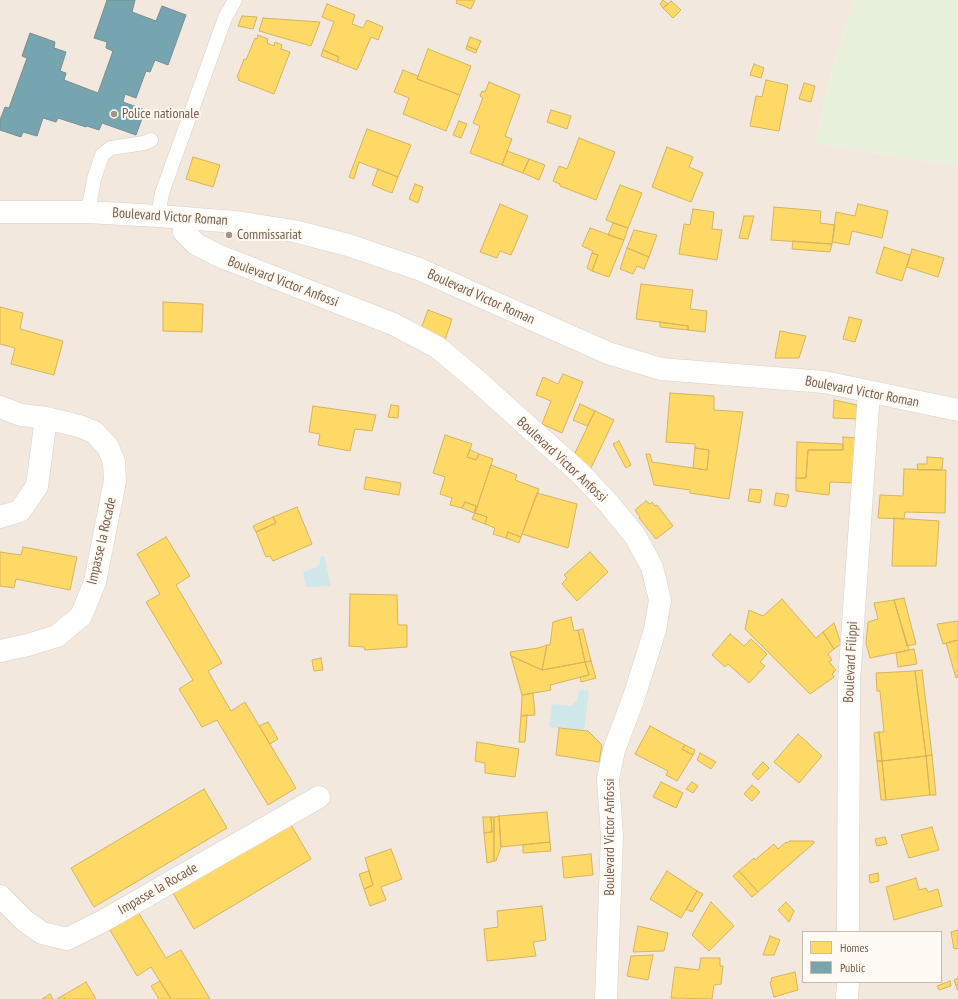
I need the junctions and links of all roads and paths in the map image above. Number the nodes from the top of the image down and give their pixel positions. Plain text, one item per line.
1 (235, 0) edge
2 (152, 140) dead end
3 (0, 212) edge
4 (88, 212) junction
5 (158, 216) junction
6 (186, 218) junction
7 (869, 392) junction
8 (0, 407) edge
9 (958, 410) edge
10 (46, 418) junction
11 (0, 517) edge
12 (0, 651) edge
13 (319, 797) dead end
14 (0, 896) edge
15 (848, 931) edge
16 (848, 983) edge
17 (606, 999) edge
18 (847, 999) edge

1 - 5 lane
2 - 4 lane
3 - 4 street, Boulevard Victor Roman
4 - 5 street, Boulevard Victor Roman
5 - 6 street, Boulevard Victor Roman
6 - 7 street, Boulevard Victor Roman
6 - 17 street, Boulevard Victor Anfossi
7 - 9 street, Boulevard Victor Roman
7 - 15 street, Boulevard Filippi
8 - 10 street, Impasse la Rocade
10 - 11 street
10 - 12 street, Impasse la Rocade
13 - 14 street, Impasse la Rocade
16 - 18 street

